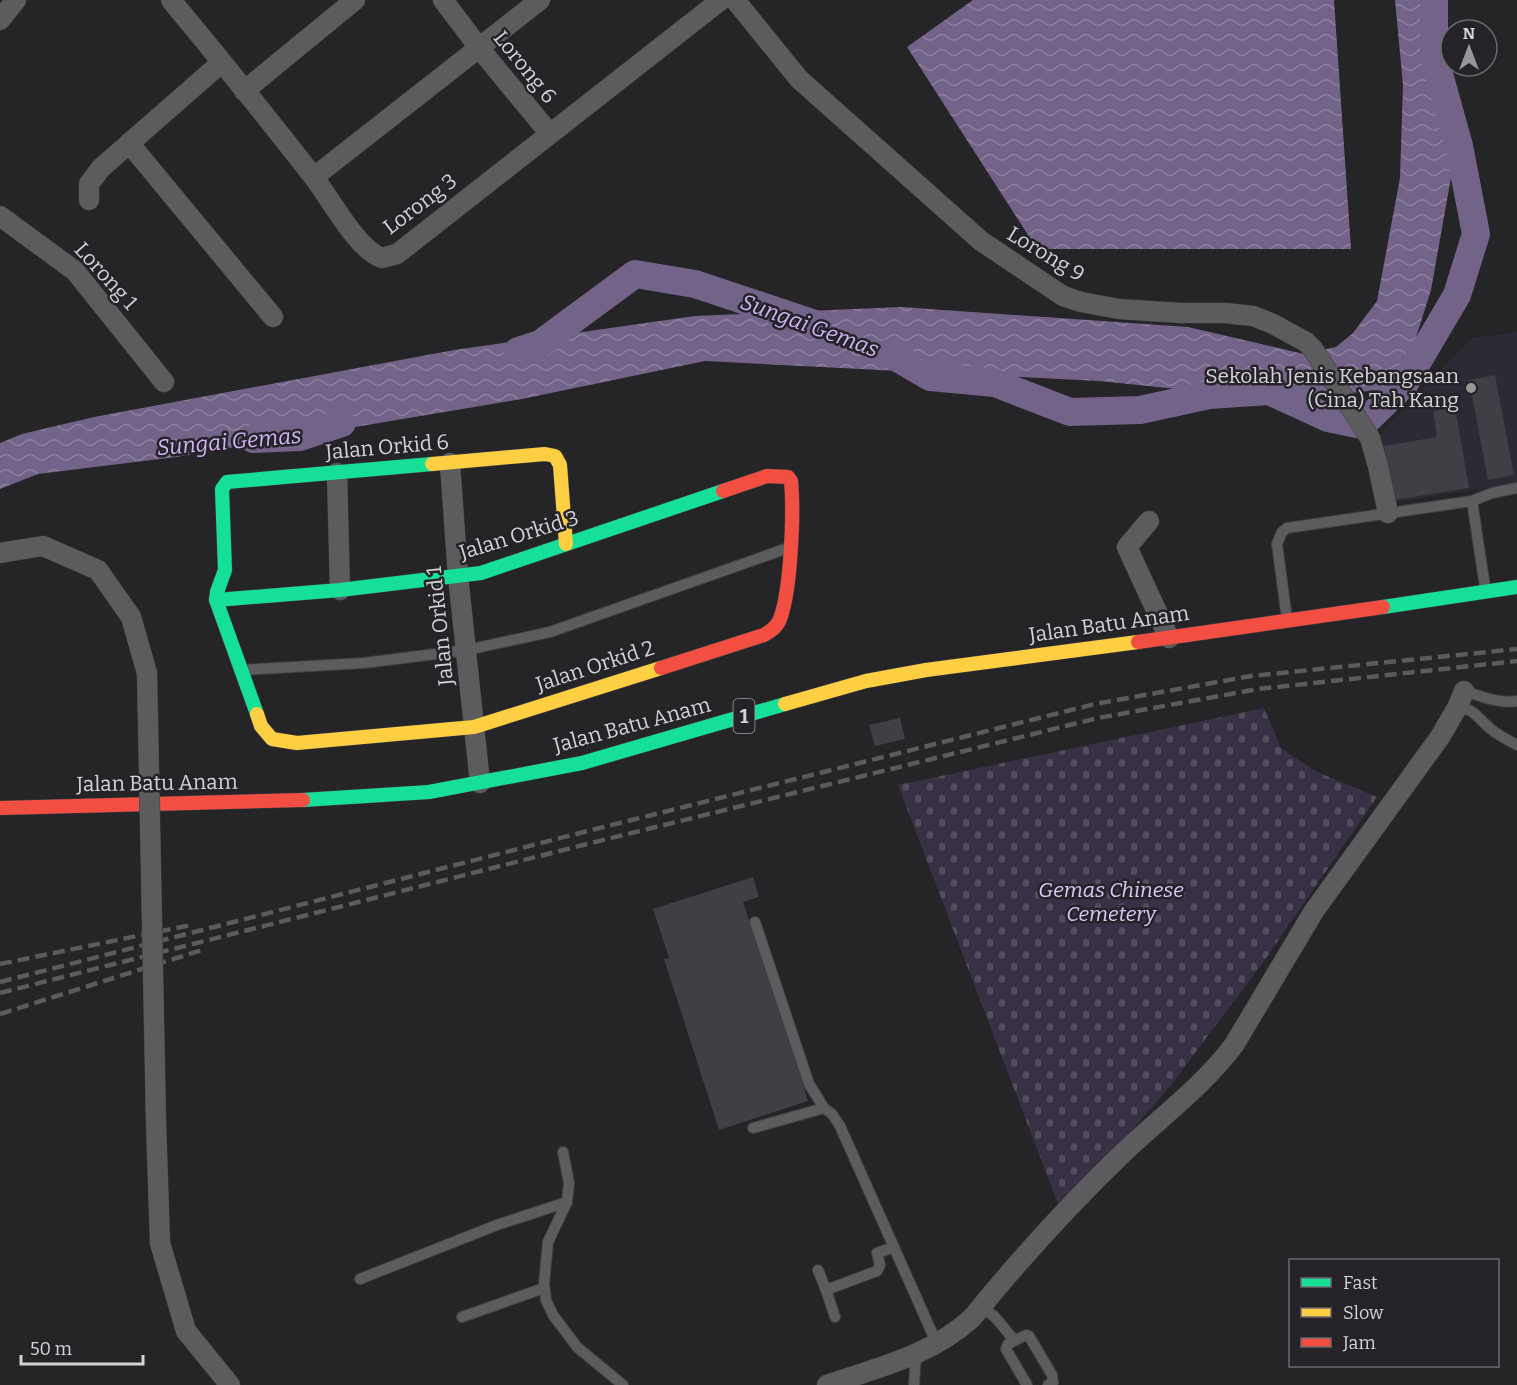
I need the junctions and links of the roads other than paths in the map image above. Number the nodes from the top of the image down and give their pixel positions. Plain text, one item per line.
1 (16, 0) edge
2 (172, 0) edge
3 (355, 0) edge
4 (443, 0) edge
5 (540, 0) edge
6 (721, 0) edge
7 (735, 0) edge
8 (0, 20) edge
9 (480, 49) junction
10 (221, 63) junction
11 (244, 91) junction
12 (550, 134) junction
13 (129, 142) junction
14 (314, 177) junction
15 (90, 200) dead end
16 (0, 216) edge
17 (273, 317) dead end
18 (164, 382) dead end
19 (450, 463) junction
20 (337, 473) junction
21 (788, 477) joint
22 (1517, 488) edge
23 (1472, 501) junction
24 (1388, 513) junction
25 (1149, 521) dead end
26 (566, 544) junction
27 (789, 548) junction
28 (0, 553) edge
29 (459, 576) junction
30 (1517, 587) edge
31 (340, 590) junction
32 (1486, 592) junction
33 (216, 600) junction
34 (1287, 622) junction
35 (1169, 638) junction
36 (467, 650) junction
37 (241, 670) junction
38 (1461, 698) junction
39 (1517, 703) edge
40 (474, 727) junction
41 (1517, 745) edge
42 (480, 783) junction
43 (0, 808) edge
44 (755, 922) dead end
45 (824, 1108) junction
46 (753, 1128) dead end
47 (563, 1152) dead end
48 (567, 1202) junction
49 (894, 1247) junction
50 (818, 1270) dead end
51 (360, 1279) dead end
52 (544, 1288) junction
53 (826, 1290) junction
54 (981, 1306) junction
55 (462, 1317) dead end
56 (835, 1317) dead end
57 (1014, 1340) junction
58 (937, 1344) junction
59 (916, 1354) junction
60 (230, 1385) edge
61 (623, 1385) edge
62 (827, 1385) edge
63 (914, 1385) edge
64 (1027, 1385) edge
65 (1048, 1385) edge

1 - 8 street
2 - 10 street, Lorong 3
3 - 11 street
4 - 9 street, Lorong 6
5 - 9 street
6 - 12 street, Lorong 3
7 - 24 street, Lorong 9
9 - 12 street, Lorong 6
9 - 14 street
10 - 11 street, Lorong 3
10 - 13 street
11 - 14 street, Lorong 3
12 - 14 street, Lorong 3
13 - 15 street
13 - 17 street
16 - 18 street, Lorong 1
19 - 20 main road, Jalan Orkid 6
19 - 26 main road, Jalan Orkid 6
19 - 29 street, Jalan Orkid 1
20 - 31 street
20 - 33 main road, Jalan Orkid 6
21 - 26 main road, Jalan Orkid 3
21 - 27 main road, Jalan Orkid 2
22 - 23 lane
23 - 24 lane
23 - 32 lane
24 - 34 lane
25 - 35 street
26 - 29 main road, Jalan Orkid 3
27 - 36 lane
27 - 40 main road, Jalan Orkid 2
28 - 60 street, bridge
29 - 31 main road, Jalan Orkid 3
29 - 36 street, Jalan Orkid 1
30 - 32 main road, Jalan Batu Anam / 1
31 - 33 main road, Jalan Orkid 3
32 - 34 main road, Jalan Batu Anam / 1
33 - 37 main road
34 - 35 main road, Jalan Batu Anam / 1
35 - 42 main road, Jalan Batu Anam / 1
36 - 37 lane
36 - 40 street, Jalan Orkid 1
37 - 40 main road, Jalan Orkid 2
38 - 39 lane
38 - 41 lane
38 - 54 street
40 - 42 street, Jalan Orkid 1
42 - 43 main road, Jalan Batu Anam / 1
44 - 45 lane
45 - 46 lane
45 - 49 lane
47 - 48 lane
48 - 51 lane
48 - 52 lane
49 - 53 lane
49 - 58 lane
50 - 53 lane
52 - 55 lane
52 - 61 lane
53 - 56 lane
54 - 57 lane
54 - 58 street
57 - 64 lane
57 - 65 lane
58 - 59 street
59 - 62 street
59 - 63 lane

